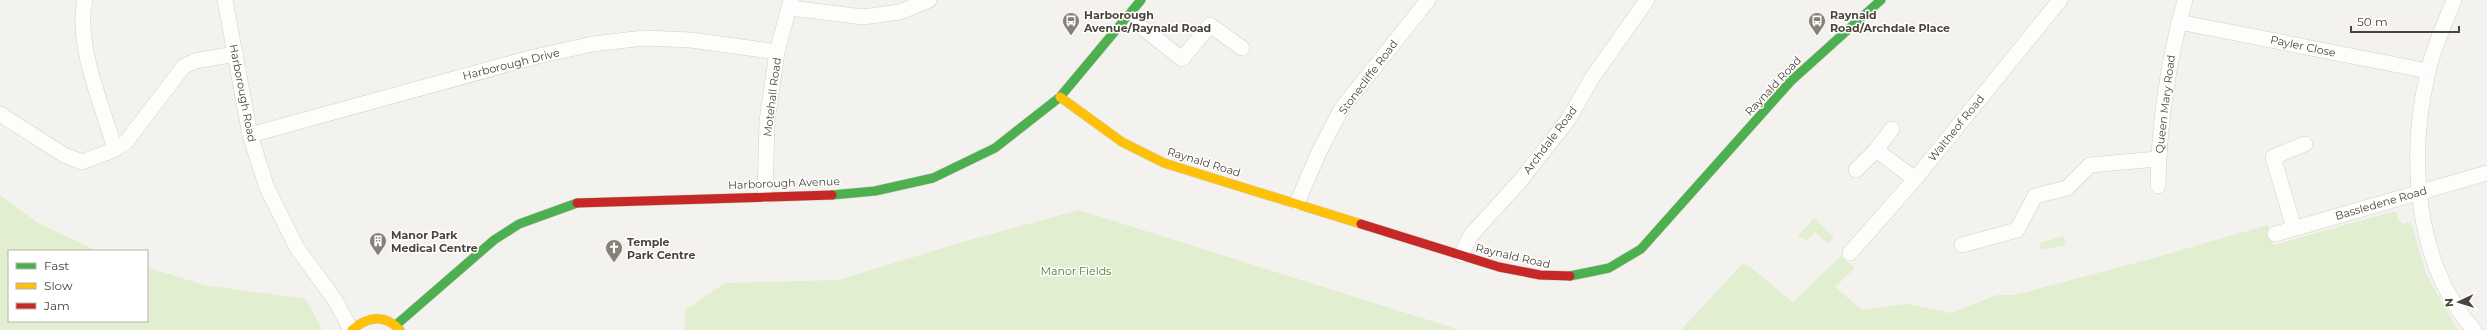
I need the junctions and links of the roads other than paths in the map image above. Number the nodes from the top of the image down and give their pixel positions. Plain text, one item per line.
1 (85, 0) edge
2 (225, 0) edge
3 (930, 0) edge
4 (1141, 0) edge
5 (1428, 0) edge
6 (1647, 0) edge
7 (1882, 0) edge
8 (2060, 0) edge
9 (2185, 0) edge
10 (2454, 0) edge
11 (790, 4) edge
12 (1128, 16) junction
13 (2179, 22) junction
14 (1242, 48) dead end
15 (777, 52) junction
16 (235, 54) junction
17 (2428, 71) junction
18 (1060, 97) junction
19 (0, 114) edge
20 (1892, 129) dead end
21 (250, 135) junction
22 (2305, 144) dead end
23 (115, 149) junction
24 (1876, 150) junction
25 (2158, 159) junction
26 (1856, 170) dead end
27 (2487, 173) edge
28 (1915, 179) junction
29 (2158, 186) dead end
30 (2419, 192) junction
31 (765, 196) junction
32 (1297, 203) junction
33 (2294, 228) junction
34 (2275, 234) dead end
35 (1962, 245) dead end
36 (1850, 253) dead end
37 (1460, 255) junction
38 (398, 327) edge
39 (351, 330) edge
40 (2474, 330) edge

1 - 23 street
2 - 16 street, Harborough Road
3 - 11 street
4 - 12 street, Harborough Avenue
5 - 32 street, Stonecliffe Road
6 - 37 street, Archdale Road
7 - 37 street, Raynald Road
8 - 28 street, Waltheof Road
9 - 13 street, Queen Mary Road
10 - 17 street
11 - 15 street, Motehall Road
12 - 14 street
12 - 18 street, Harborough Avenue
13 - 17 street, Payler Close
13 - 25 street, Queen Mary Road
15 - 21 street, Harborough Drive
15 - 31 street, Motehall Road
16 - 21 street, Harborough Road
16 - 23 street
17 - 30 street
18 - 31 street, Harborough Avenue
18 - 32 street, Raynald Road
19 - 23 street
20 - 24 street
21 - 39 street, Harborough Road
22 - 33 street
24 - 26 street
24 - 28 street
25 - 29 street, Queen Mary Road
25 - 35 street
27 - 30 street, Bassledene Road
28 - 36 street, Waltheof Road
30 - 33 street, Bassledene Road
30 - 40 street
31 - 38 street, Harborough Avenue
32 - 37 street, Raynald Road
33 - 34 street, Bassledene Road
38 - 39 street

